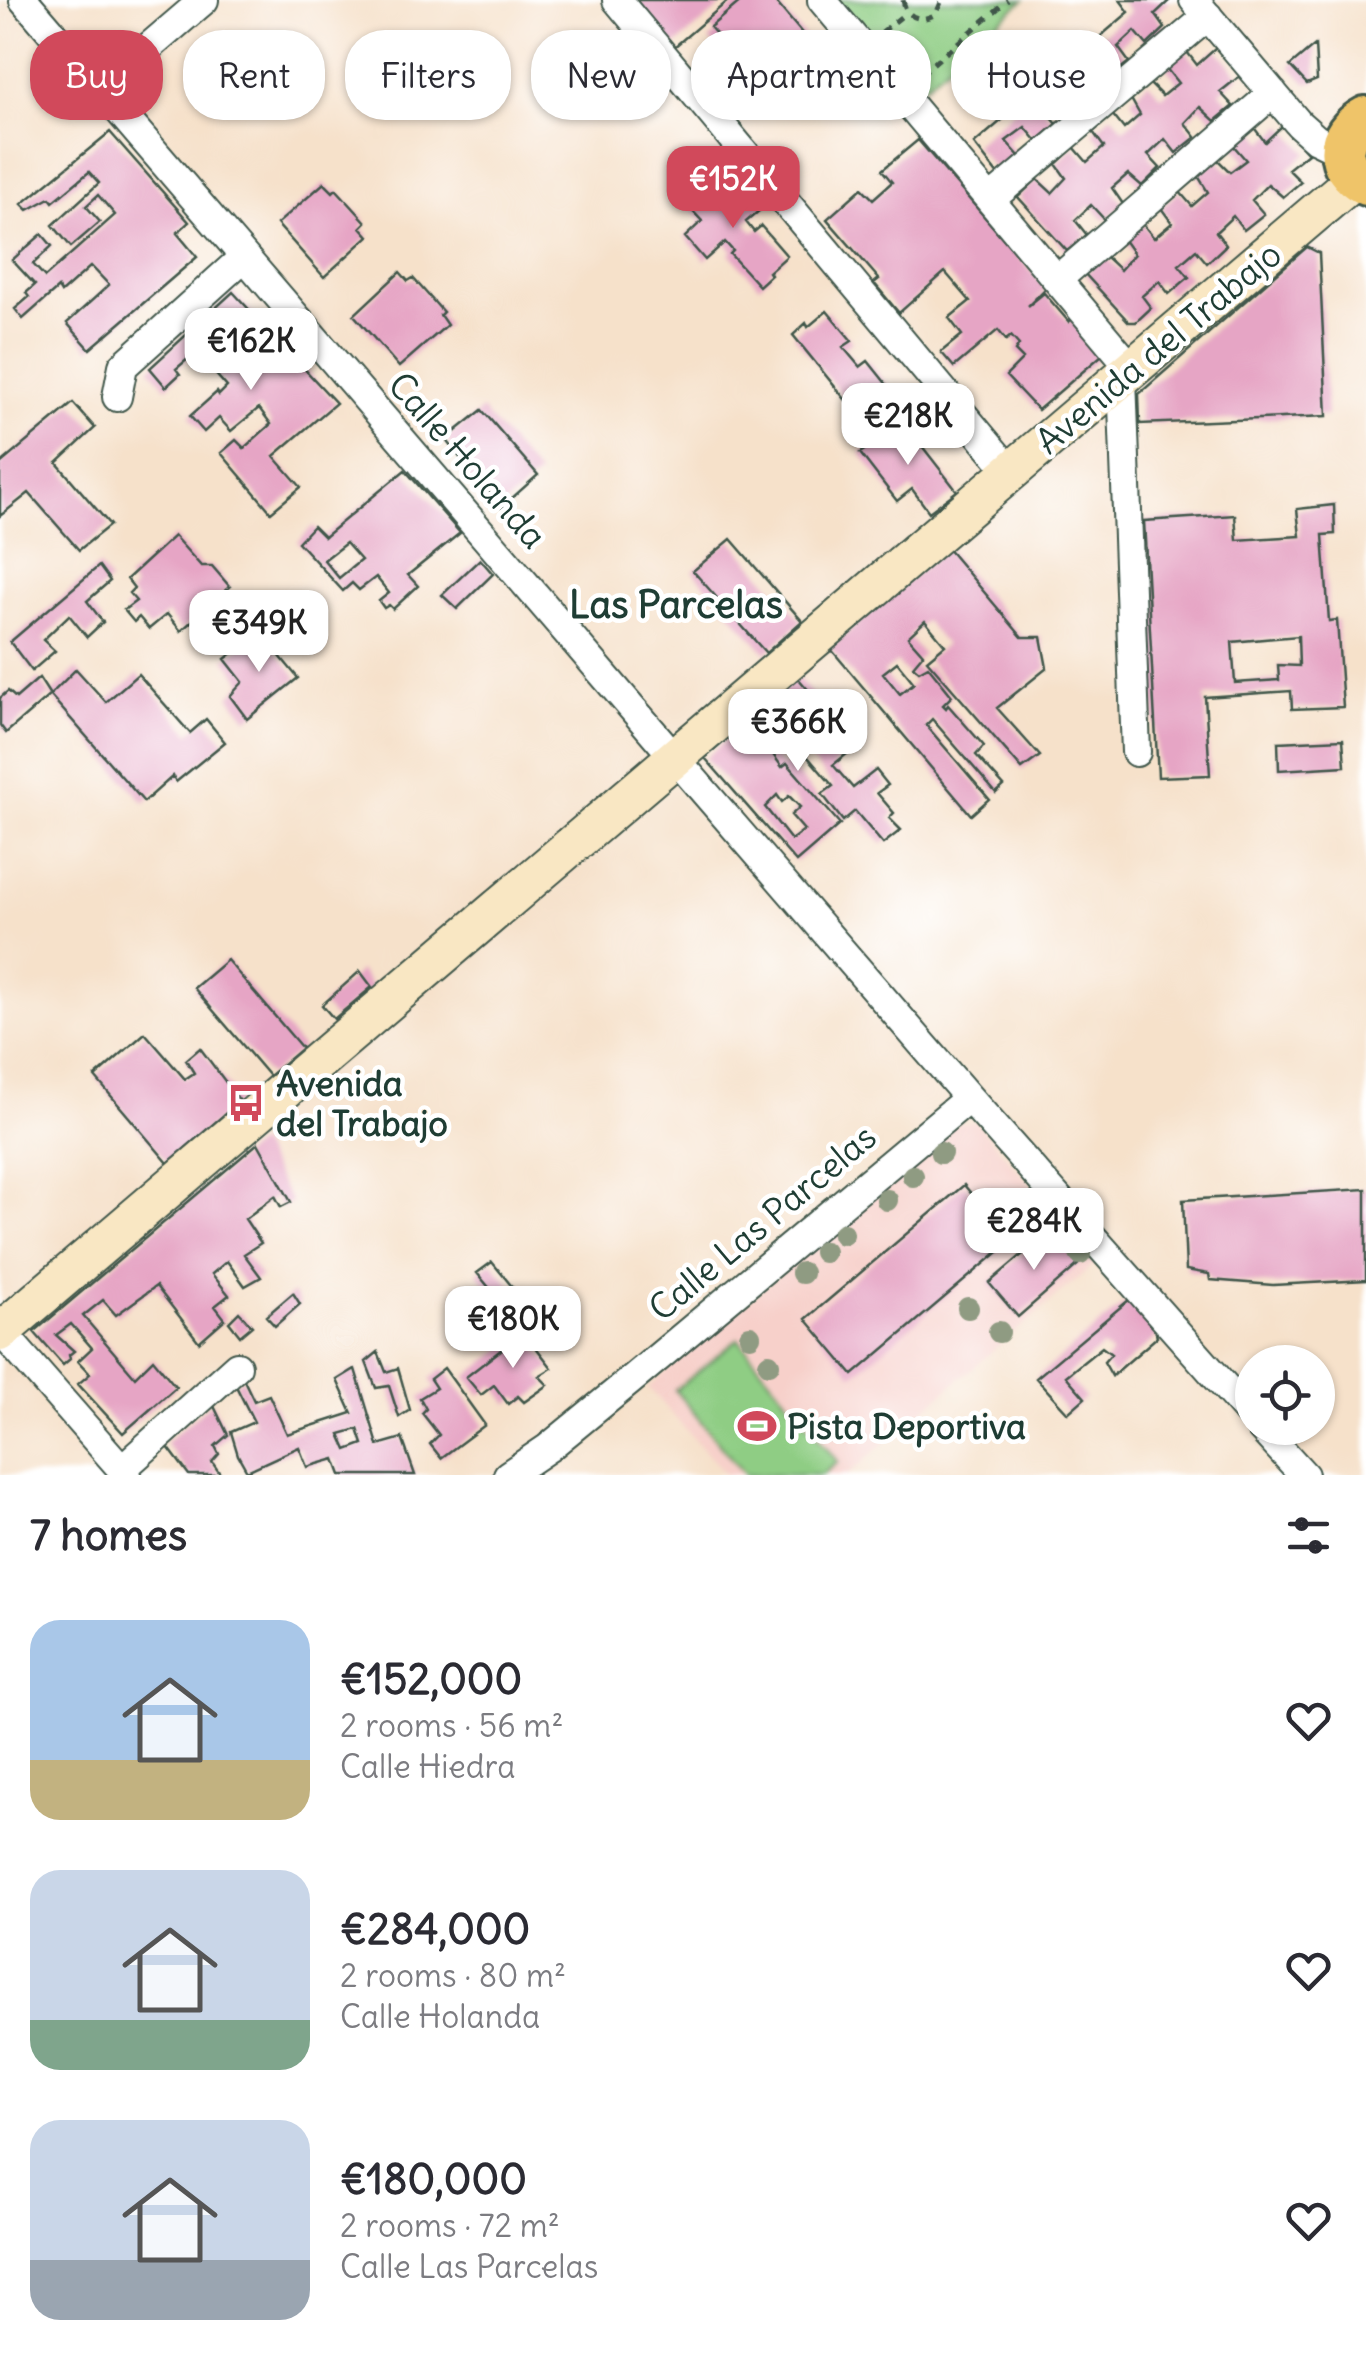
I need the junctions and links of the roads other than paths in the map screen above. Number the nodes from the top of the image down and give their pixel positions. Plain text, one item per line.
1 (24, 0) edge
2 (204, 0) edge
3 (616, 0) edge
4 (822, 0) edge
5 (1201, 8) edge
6 (50, 30) edge
7 (163, 35) edge
8 (1273, 94) junction
9 (127, 120) edge
10 (1358, 158) edge
11 (991, 199) junction
12 (244, 257) junction
13 (1058, 278) junction
14 (1127, 373) junction
15 (117, 398) dead end
16 (1011, 472) junction
17 (1136, 752) dead end
18 (674, 758) junction
19 (969, 1098) junction
20 (0, 1331) edge
21 (237, 1366) dead end
22 (1235, 1398) edge
23 (1277, 1445) edge
24 (124, 1472) edge
25 (508, 1475) edge
26 (1304, 1475) edge

1 - 6 street, Calle Holanda
2 - 7 street
3 - 16 street
4 - 11 street
5 - 8 street
5 - 11 street
8 - 10 street
8 - 13 street
9 - 12 street, Calle Holanda
10 - 14 street, Avenida del Trabajo
11 - 13 street
12 - 15 street
12 - 18 street, Calle Holanda
13 - 14 street
14 - 16 street, Avenida del Trabajo
14 - 17 street
16 - 18 street, Avenida del Trabajo
18 - 19 street, Calle Holanda
18 - 20 street, Avenida del Trabajo
19 - 22 street, Calle Holanda
19 - 25 street, Calle Las Parcelas
20 - 24 street
21 - 24 street
23 - 26 street

